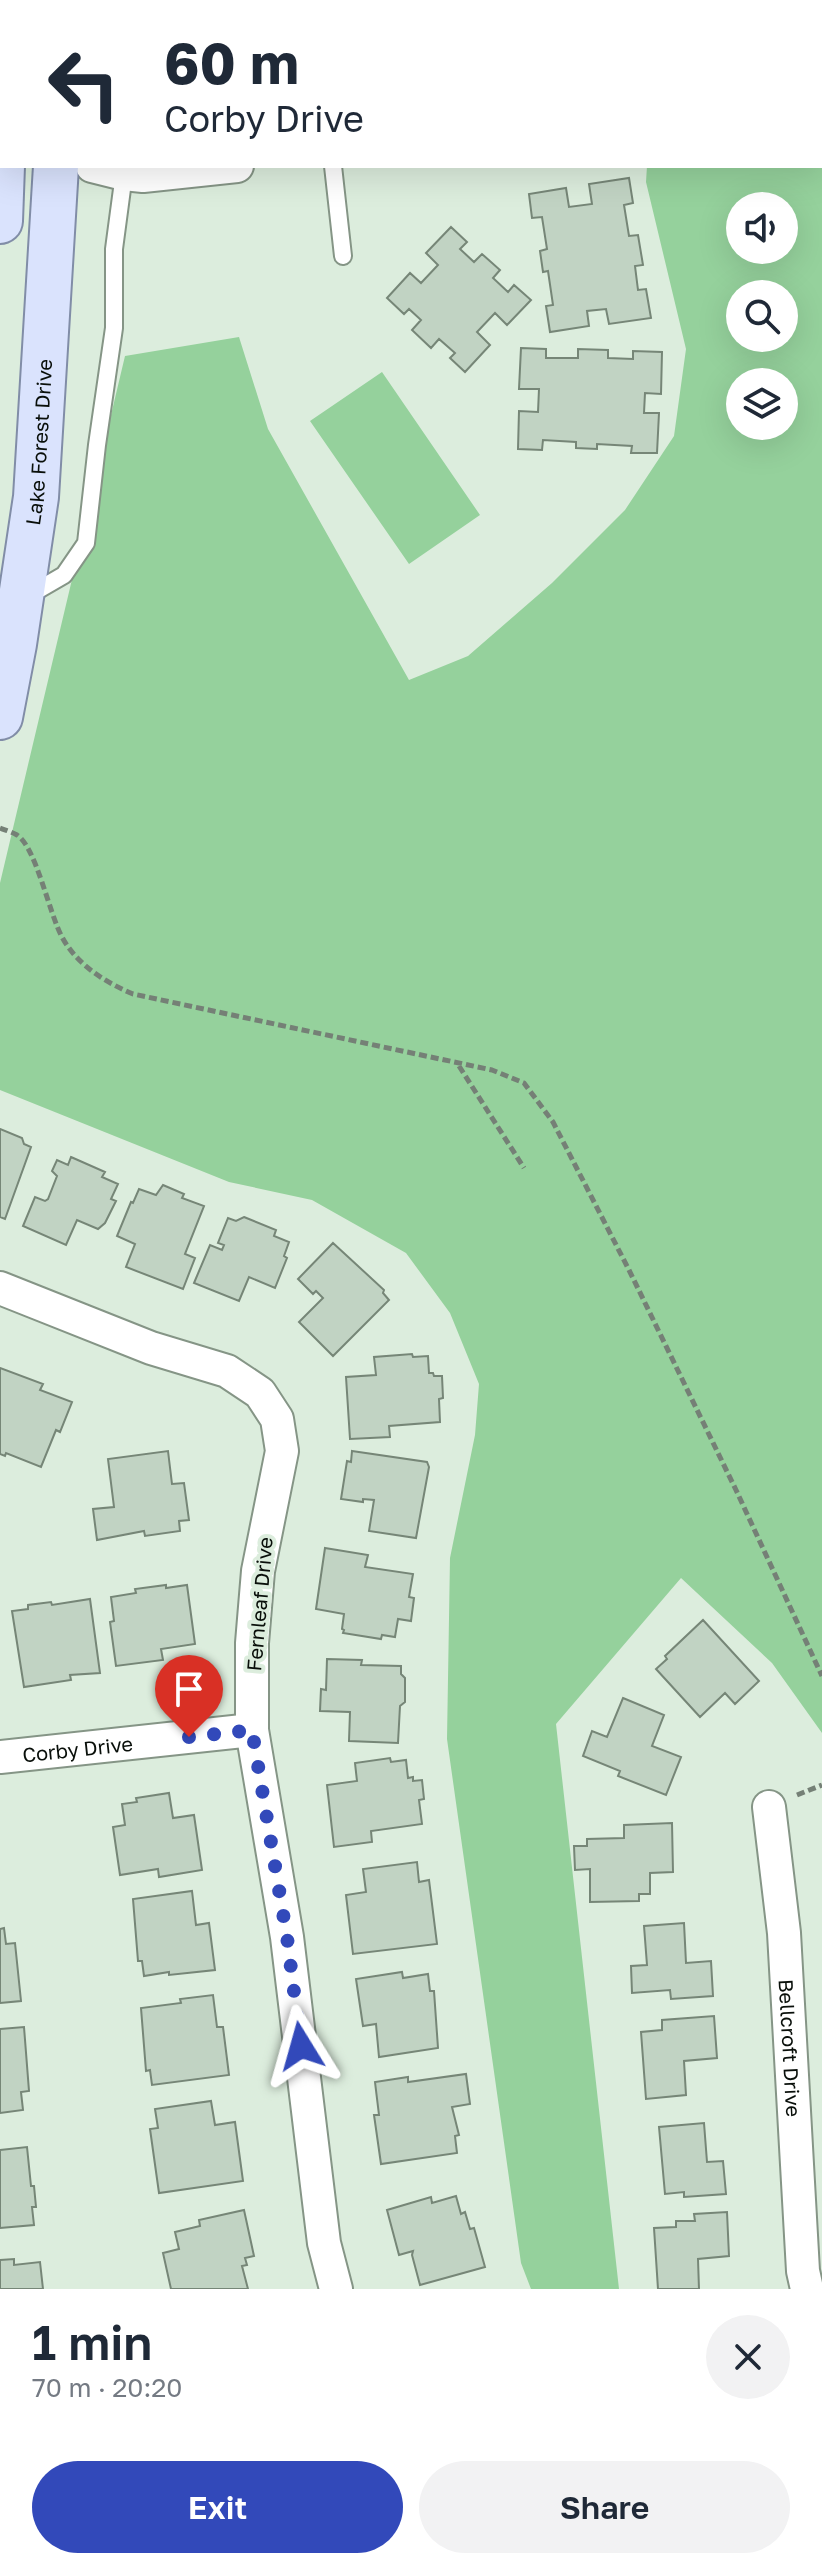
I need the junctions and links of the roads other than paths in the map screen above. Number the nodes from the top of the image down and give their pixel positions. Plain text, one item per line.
1 (2, 168) edge
2 (56, 168) edge
3 (100, 168) edge
4 (218, 168) edge
5 (333, 168) edge
6 (124, 174) junction
7 (0, 221) edge
8 (343, 256) dead end
9 (21, 600) junction
10 (0, 717) edge
11 (0, 1288) edge
12 (252, 1730) junction
13 (0, 1757) edge
14 (769, 1807) dead end
15 (336, 2289) edge
16 (807, 2289) edge

1 - 7 main road
2 - 9 main road, Lake Forest Drive
3 - 6 street
4 - 6 street
5 - 8 lane
6 - 9 lane
9 - 10 main road, Lake Forest Drive
11 - 12 street, Fernleaf Drive
12 - 13 street, Corby Drive
12 - 15 street, Fernleaf Drive
14 - 16 street, Bellcroft Drive

